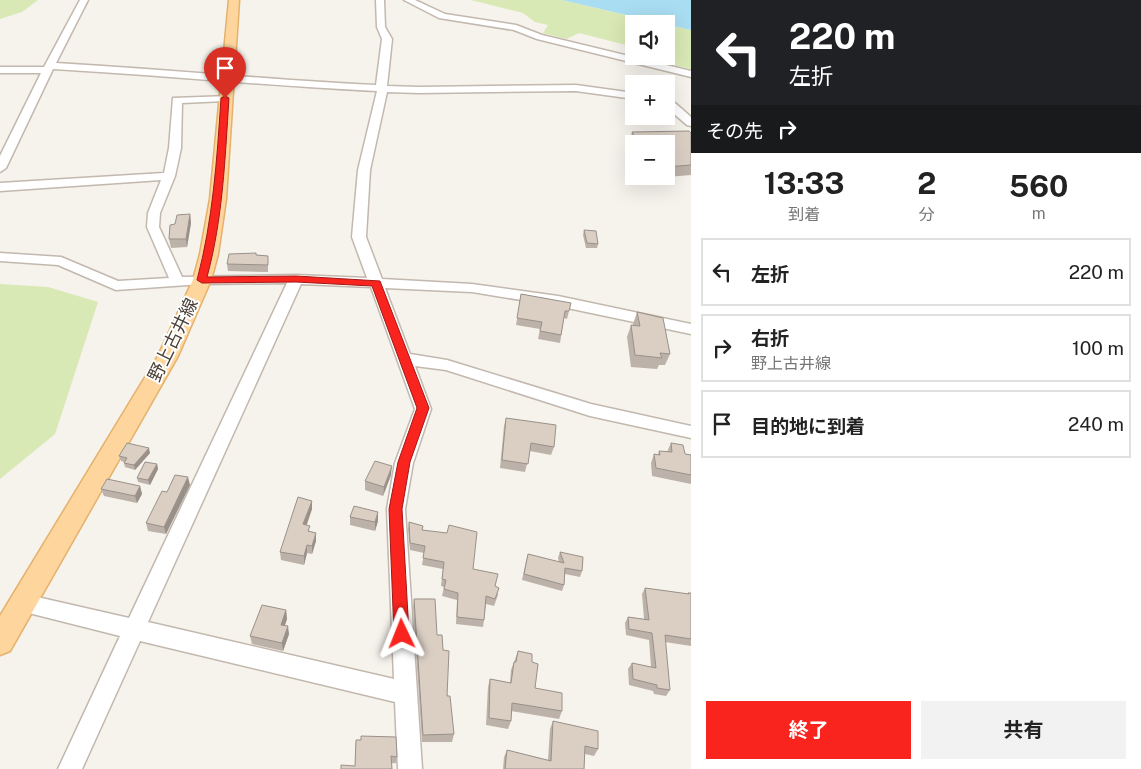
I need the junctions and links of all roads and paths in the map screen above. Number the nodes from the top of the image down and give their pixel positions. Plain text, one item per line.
1 (84, 0) edge
2 (234, 0) edge
3 (380, 0) edge
4 (408, 0) edge
5 (48, 68) junction
6 (0, 70) edge
7 (691, 74) edge
8 (227, 78) junction
9 (382, 88) junction
10 (625, 95) edge
11 (225, 98) junction
12 (675, 109) edge
13 (691, 123) edge
14 (0, 168) edge
15 (169, 176) junction
16 (0, 187) edge
17 (0, 257) edge
18 (296, 279) junction
19 (202, 280) junction
20 (177, 281) junction
21 (376, 283) junction
22 (691, 329) edge
23 (405, 359) junction
24 (691, 432) edge
25 (24, 603) junction
26 (135, 629) junction
27 (0, 642) edge
28 (404, 693) junction
29 (70, 769) edge
30 (410, 769) edge

1 - 5 street
2 - 8 main road, 野上古井線
3 - 9 street
4 - 7 street
5 - 6 street
5 - 8 street
5 - 14 street
8 - 9 street
8 - 11 main road, 野上古井線
9 - 10 street
9 - 21 street
11 - 15 street
11 - 19 main road, 野上古井線
12 - 13 street
15 - 16 street
15 - 20 street
17 - 20 street
18 - 19 street
18 - 21 street
18 - 26 street
19 - 20 street
19 - 25 main road, 野上古井線
21 - 22 street
21 - 23 street
23 - 24 street
23 - 28 street
25 - 26 street
25 - 27 main road, 野上古井線
26 - 28 street
26 - 29 street
28 - 30 street

